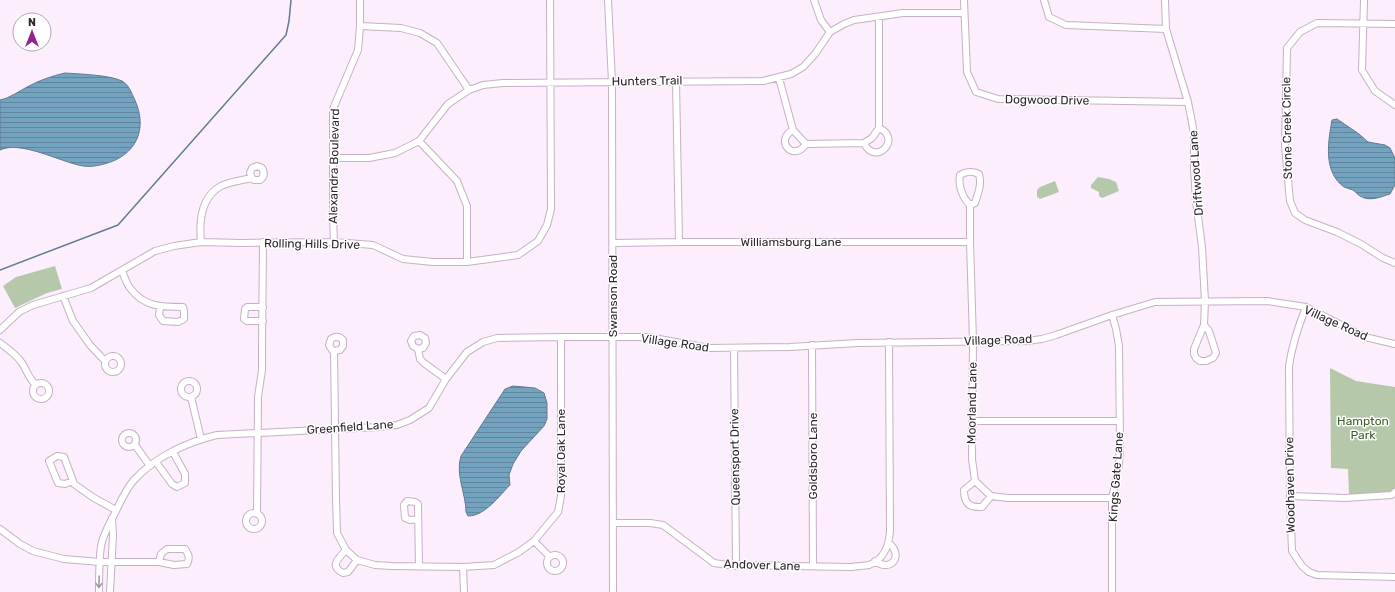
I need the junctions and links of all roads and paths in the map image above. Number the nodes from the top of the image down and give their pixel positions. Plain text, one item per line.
1 (360, 0) edge
2 (550, 0) edge
3 (608, 0) edge
4 (814, 0) edge
5 (964, 0) edge
6 (1044, 0) edge
7 (1165, 0) edge
8 (1364, 0) edge
9 (964, 12) junction
10 (879, 17) junction
11 (1364, 23) junction
12 (1395, 24) edge
13 (360, 26) junction
14 (1166, 29) junction
15 (830, 32) junction
16 (779, 78) junction
17 (676, 81) junction
18 (550, 82) junction
19 (612, 82) junction
20 (469, 90) junction
21 (1188, 102) junction
22 (1395, 105) edge
23 (879, 128) junction
24 (794, 130) junction
25 (419, 141) junction
26 (864, 143) junction
27 (806, 144) junction
28 (334, 158) junction
29 (252, 178) dead end
30 (970, 205) junction
31 (201, 242) junction
32 (263, 242) junction
33 (334, 242) junction
34 (679, 242) junction
35 (970, 242) junction
36 (613, 244) junction
37 (467, 262) junction
38 (1395, 263) edge
39 (122, 270) junction
40 (64, 296) junction
41 (1205, 301) junction
42 (160, 306) dead end
43 (263, 307) junction
44 (1306, 307) junction
45 (1112, 315) junction
46 (263, 321) junction
47 (1204, 325) junction
48 (0, 330) edge
49 (561, 336) junction
50 (612, 338) junction
51 (973, 341) junction
52 (890, 342) junction
53 (0, 343) edge
54 (1395, 344) edge
55 (812, 345) junction
56 (734, 348) junction
57 (418, 349) dead end
58 (334, 351) dead end
59 (105, 361) dead end
60 (446, 379) junction
61 (36, 385) dead end
62 (191, 396) dead end
63 (972, 421) junction
64 (1120, 421) junction
65 (336, 429) junction
66 (258, 433) junction
67 (201, 439) junction
68 (135, 444) dead end
69 (173, 452) junction
70 (153, 464) junction
71 (73, 481) junction
72 (975, 481) junction
73 (1395, 492) edge
74 (991, 496) junction
75 (1290, 496) junction
76 (1112, 498) junction
77 (116, 510) junction
78 (257, 514) dead end
79 (112, 518) junction
80 (418, 519) dead end
81 (613, 523) junction
82 (0, 529) edge
83 (534, 541) junction
84 (889, 543) junction
85 (346, 550) junction
86 (550, 558) dead end
87 (357, 560) junction
88 (874, 561) junction
89 (100, 562) junction
90 (111, 562) junction
91 (159, 562) junction
92 (736, 566) junction
93 (813, 566) junction
94 (419, 567) junction
95 (464, 567) junction
96 (1395, 577) edge
97 (99, 592) edge
98 (110, 592) edge
99 (464, 592) edge
100 (613, 592) edge
101 (1112, 592) edge

1 - 13 street, Alexandra Boulevard
2 - 18 street, Rolling Hills Drive
3 - 19 street, Swanson Road
4 - 15 street
5 - 9 street, Dogwood Drive
6 - 14 street
7 - 14 street, Driftwood Lane
8 - 11 street
9 - 10 street, Hunters Trail
9 - 21 street, Dogwood Drive
10 - 15 street, Hunters Trail
10 - 23 street
11 - 12 street, Stone Creek Circle
11 - 22 street
11 - 38 street, Stone Creek Circle
13 - 20 street
13 - 28 street, Alexandra Boulevard
14 - 21 street, Driftwood Lane
15 - 16 street, Hunters Trail
16 - 17 street, Hunters Trail
16 - 24 street
17 - 19 street, Hunters Trail
17 - 34 street
18 - 19 street, Hunters Trail
18 - 20 street, Hunters Trail
18 - 37 street, Rolling Hills Drive
19 - 36 street, Swanson Road
20 - 25 street, Hunters Trail
21 - 41 street, Driftwood Lane
23 - 26 street
23 - 26 street
24 - 27 street
24 - 27 street
25 - 28 street, Hunters Trail
25 - 37 street
26 - 27 street
28 - 33 street, Alexandra Boulevard
29 - 31 street
30 - 30 street, Moorland Lane
30 - 35 street, Moorland Lane
31 - 32 street, Rolling Hills Drive
31 - 39 street, Rolling Hills Drive
32 - 33 street, Rolling Hills Drive
32 - 43 street
33 - 37 street, Rolling Hills Drive
34 - 35 street, Williamsburg Lane
34 - 36 street, Williamsburg Lane
35 - 51 street, Moorland Lane
36 - 50 street, Swanson Road
39 - 40 street, Rolling Hills Drive
39 - 42 street
40 - 48 street, Rolling Hills Drive
40 - 59 street
41 - 44 street, Village Road
41 - 45 street, Village Road
41 - 47 street, Driftwood Lane
43 - 46 street
43 - 46 street
44 - 54 street, Village Road
44 - 75 street, Woodhaven Drive
45 - 51 street, Village Road
45 - 64 street, Kings Gate Lane
46 - 66 street
47 - 47 street, Driftwood Lane
49 - 50 street, Greenfield Lane
49 - 60 street, Greenfield Lane
49 - 83 street, Royal Oak Lane
50 - 56 street, Village Road
50 - 81 street, Swanson Road
51 - 52 street, Village Road
51 - 63 street, Moorland Lane
52 - 55 street, Village Road
52 - 84 street, Andover Lane
53 - 61 street
55 - 56 street, Village Road
55 - 93 street, Goldsboro Lane
56 - 92 street, Queensport Drive
57 - 60 street
58 - 65 street, Royal Oak Lane
60 - 65 street, Greenfield Lane
62 - 67 street
63 - 64 street
63 - 72 street, Moorland Lane
64 - 76 street, Kings Gate Lane
65 - 66 street, Greenfield Lane
65 - 85 street, Royal Oak Lane
66 - 67 street, Greenfield Lane
66 - 78 street
67 - 69 street, Greenfield Lane
68 - 70 street
69 - 70 street, Greenfield Lane
69 - 70 street
70 - 77 street, Greenfield Lane
71 - 71 street
71 - 77 street
72 - 74 street
72 - 74 street
73 - 75 street
74 - 76 street
75 - 96 street, Woodhaven Drive
76 - 101 street, Kings Gate Lane
77 - 79 street, Greenfield Lane
79 - 89 street, Greenfield Lane
79 - 90 street, Greenfield Lane
80 - 94 street
81 - 92 street, Andover Lane
81 - 100 street, Swanson Road
82 - 89 street
83 - 86 street
83 - 95 street, Royal Oak Lane
84 - 88 street
84 - 88 street, Andover Lane
85 - 87 street, Royal Oak Lane
85 - 87 street
87 - 94 street, Royal Oak Lane
88 - 93 street, Andover Lane
89 - 90 street
89 -> 97 street, Greenfield Lane
90 - 91 street
90 - 98 street, Greenfield Lane
91 - 91 street
92 - 93 street, Andover Lane
94 - 95 street, Royal Oak Lane
95 - 99 street

